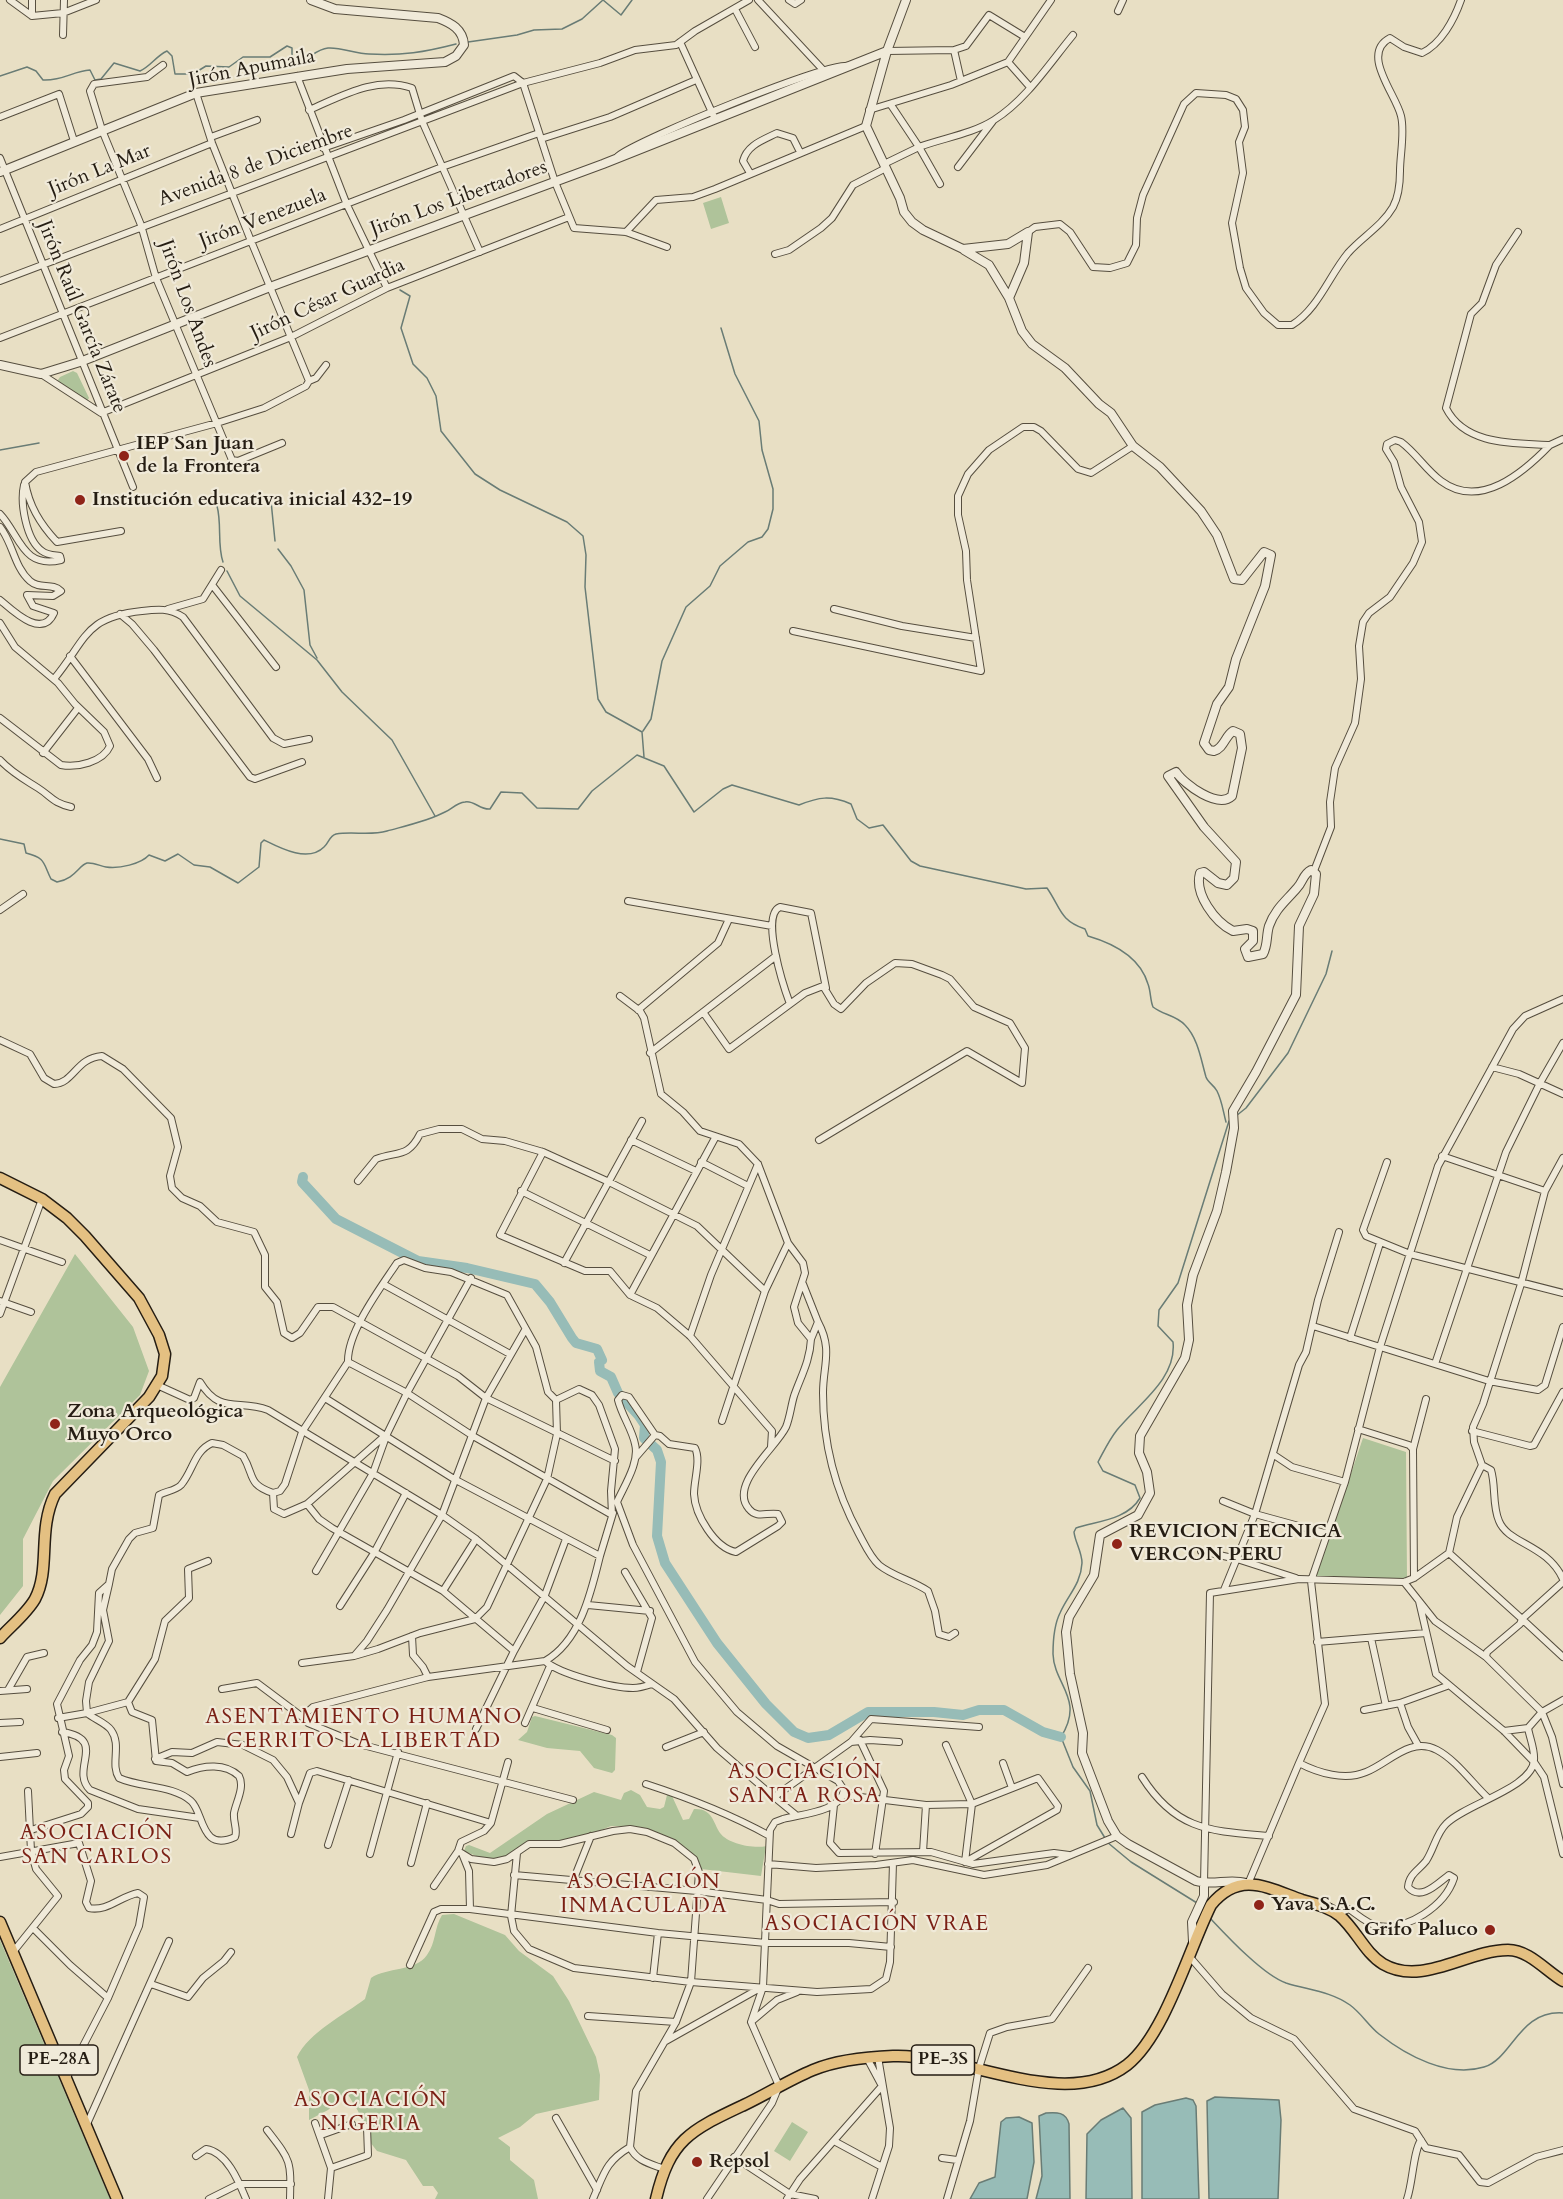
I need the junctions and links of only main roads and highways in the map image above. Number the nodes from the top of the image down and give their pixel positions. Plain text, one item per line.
1 (0, 1178) edge
2 (0, 1638) edge
3 (0, 1922) edge
4 (1563, 1981) edge
5 (117, 2199) edge
6 (656, 2199) edge

1 - 2 highway
3 - 5 highway, PE-28A
4 - 6 highway, PE-3S

